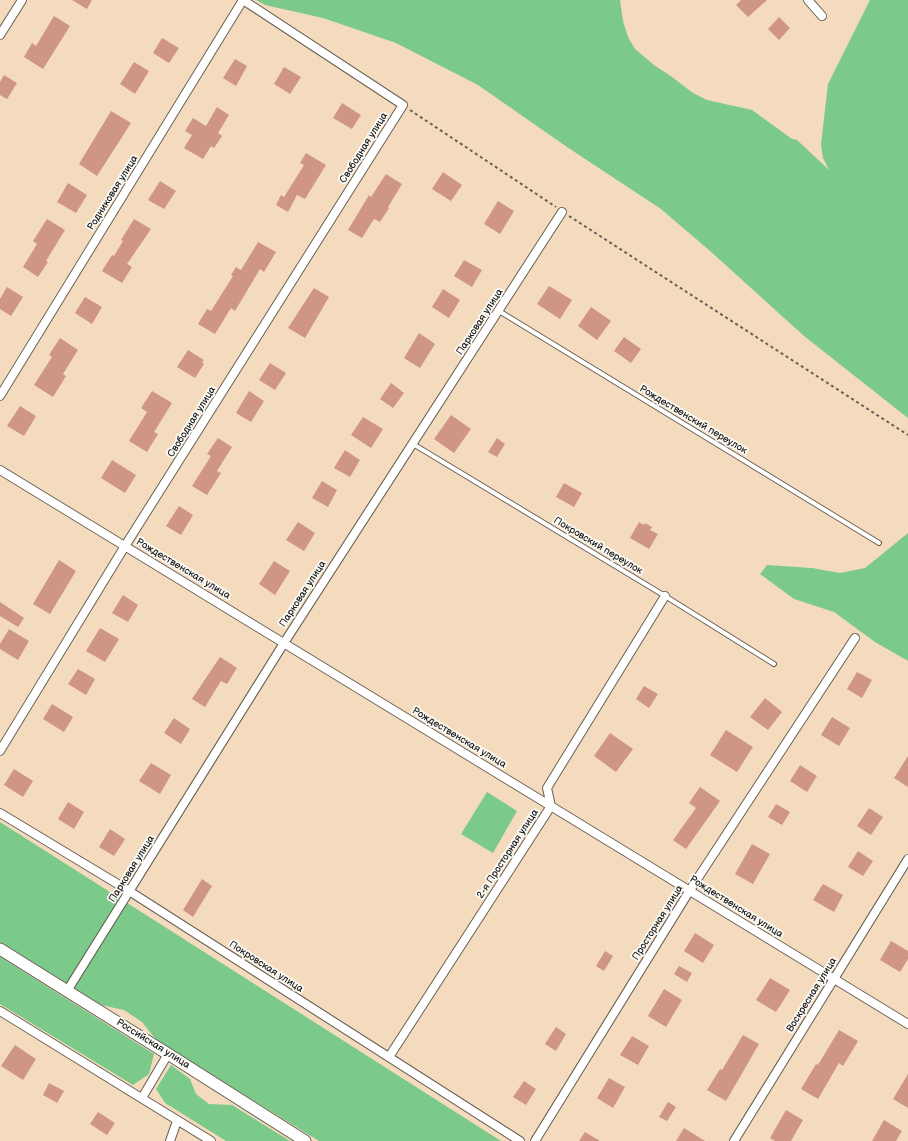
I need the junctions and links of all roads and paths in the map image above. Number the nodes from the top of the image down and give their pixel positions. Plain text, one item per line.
1 (22, 0) edge
2 (243, 0) edge
3 (808, 0) edge
4 (822, 16) dead end
5 (0, 35) edge
6 (403, 105) junction
7 (562, 212) junction
8 (499, 311) junction
9 (0, 396) edge
10 (908, 435) edge
11 (413, 444) junction
12 (0, 470) edge
13 (879, 543) dead end
14 (125, 546) junction
15 (665, 596) junction
16 (855, 638) dead end
17 (284, 643) junction
18 (774, 664) dead end
19 (0, 750) edge
20 (551, 806) junction
21 (0, 813) edge
22 (908, 859) edge
23 (690, 890) junction
24 (130, 891) junction
25 (0, 949) edge
26 (833, 979) junction
27 (67, 991) junction
28 (0, 1011) edge
29 (908, 1024) edge
30 (168, 1054) junction
31 (389, 1057) junction
32 (142, 1098) junction
33 (177, 1120) junction
34 (170, 1141) edge
35 (210, 1141) edge
36 (305, 1141) edge
37 (520, 1141) edge
38 (535, 1141) edge
39 (734, 1141) edge

1 - 5 street
2 - 6 street
2 - 9 street, Родниковая улица
3 - 4 street
6 - 7 path
6 - 14 street, Свободная улица
7 - 8 street, Парковая улица
7 - 10 path
8 - 11 street, Парковая улица
8 - 13 lane, Рождественский переулок
11 - 15 lane, Покровский переулок
11 - 17 street, Парковая улица
12 - 14 street, Рождественская улица
14 - 17 street, Рождественская улица
14 - 19 street, Свободная улица
15 - 18 lane, Покровский переулок
15 - 20 street, 2-я Просторная улица
16 - 23 street, Просторная улица
17 - 20 street, Рождественская улица
17 - 24 street, Парковая улица
20 - 23 street, Рождественская улица
20 - 31 street, 2-я Просторная улица
21 - 24 street, Покровская улица
22 - 26 street, Воскресная улица
23 - 26 street, Рождественская улица
23 - 38 street, Просторная улица
24 - 27 street, Парковая улица
24 - 31 street, Покровская улица
25 - 27 main road, Российская улица
26 - 29 street, Рождественская улица
26 - 39 street, Воскресная улица
27 - 30 main road, Российская улица
28 - 32 street
30 - 32 street
30 - 36 main road, Российская улица
31 - 37 street, Покровская улица
32 - 33 street
33 - 34 street
33 - 35 street

